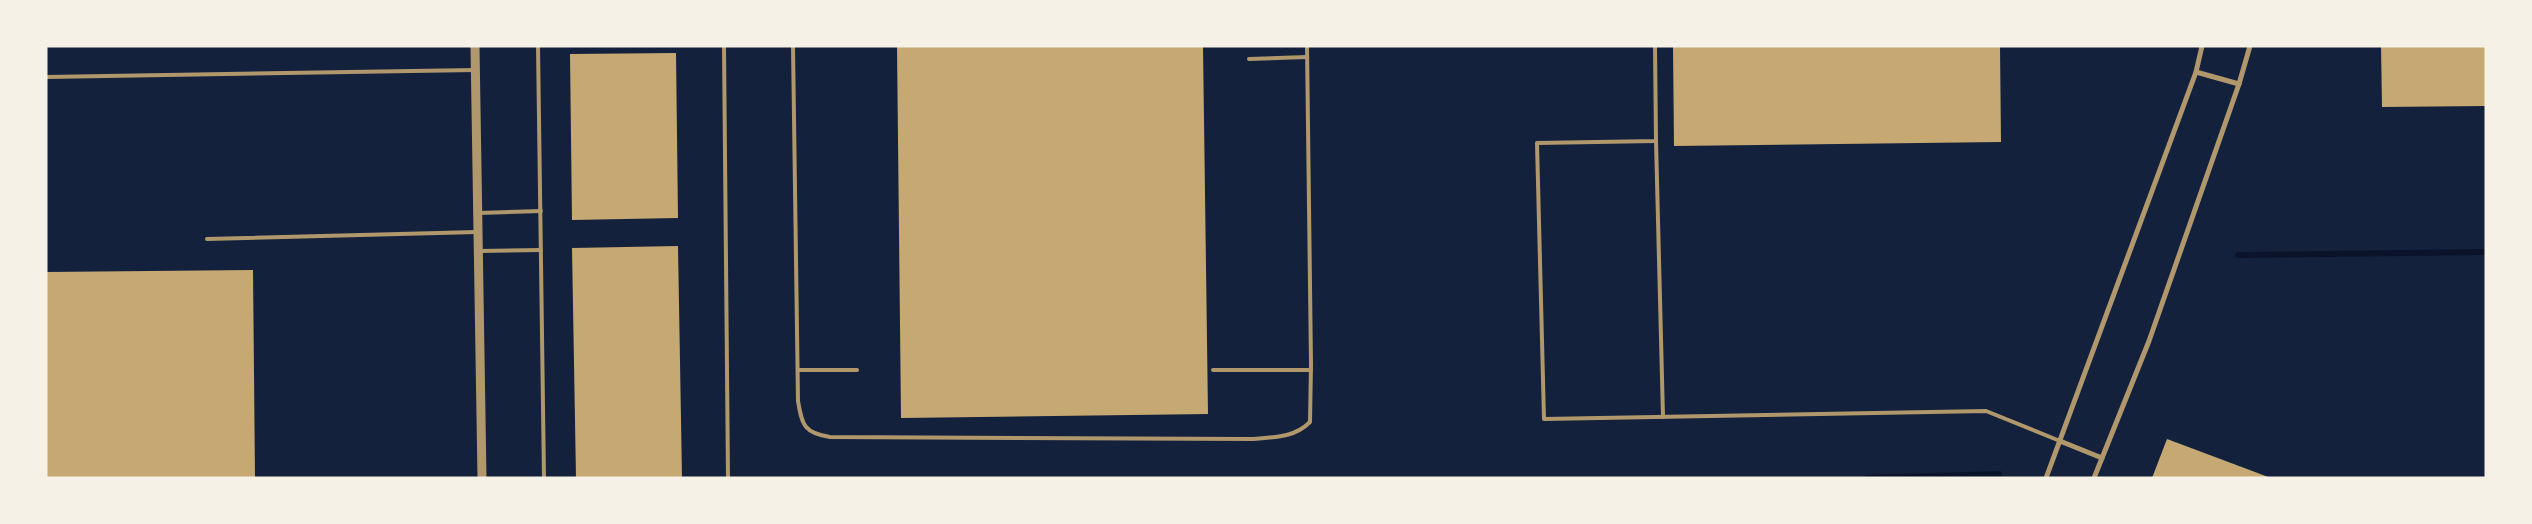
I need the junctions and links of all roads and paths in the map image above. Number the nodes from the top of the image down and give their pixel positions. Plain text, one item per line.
1 (474, 46) edge
2 (538, 46) edge
3 (724, 46) edge
4 (793, 46) edge
5 (1307, 46) edge
6 (1655, 46) edge
7 (2202, 46) edge
8 (2250, 46) edge
9 (1307, 57) junction
10 (1250, 59) dead end
11 (475, 70) junction
12 (2196, 72) junction
13 (46, 77) edge
14 (2239, 84) junction
15 (1656, 141) junction
16 (541, 211) junction
17 (478, 213) junction
18 (478, 232) junction
19 (207, 240) dead end
20 (542, 250) junction
21 (479, 251) junction
22 (798, 370) junction
23 (857, 370) dead end
24 (1212, 370) dead end
25 (1311, 370) junction
26 (1663, 417) junction
27 (2060, 441) junction
28 (2102, 458) junction
29 (482, 478) edge
30 (544, 478) edge
31 (728, 478) edge
32 (2046, 478) edge
33 (2094, 478) edge

1 - 11 street
2 - 16 lane
3 - 31 lane
4 - 22 lane
5 - 9 lane
6 - 15 lane
7 - 12 street
8 - 14 street
9 - 10 lane
9 - 25 lane
11 - 13 lane
11 - 17 street
12 - 14 street
12 - 27 street
14 - 28 street
15 - 26 lane
15 - 26 lane
16 - 17 lane
16 - 20 lane
17 - 18 street
18 - 19 lane
18 - 21 street
20 - 21 lane
20 - 30 lane
21 - 29 street
22 - 23 lane
22 - 25 lane
24 - 25 lane
26 - 27 lane
27 - 28 street
27 - 32 street
28 - 33 street

